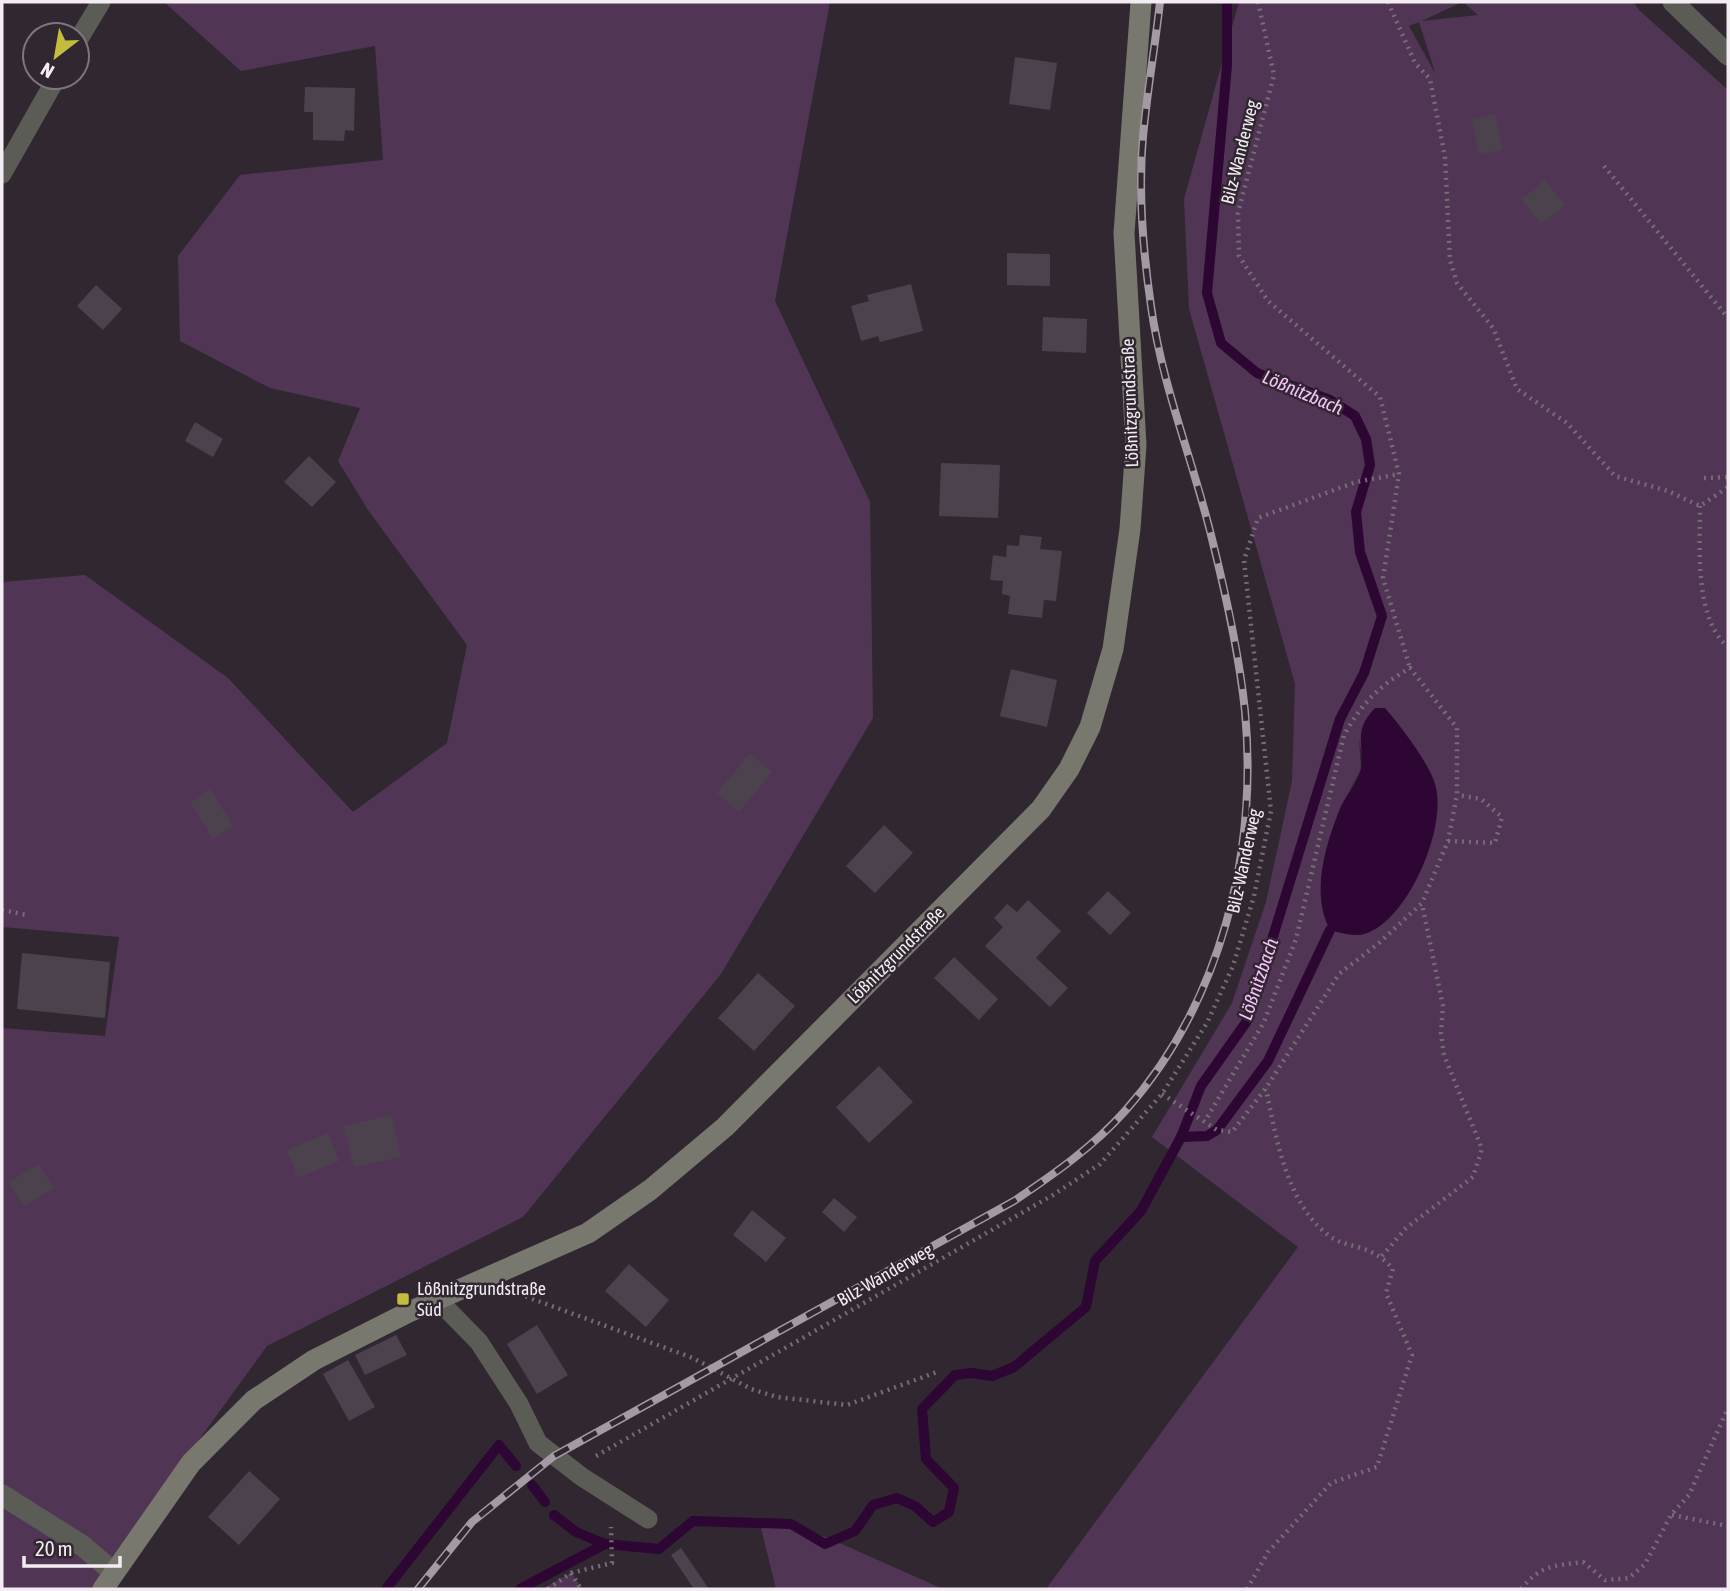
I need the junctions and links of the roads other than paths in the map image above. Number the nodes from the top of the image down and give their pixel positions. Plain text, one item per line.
1 (101, 2) edge
2 (1141, 2) edge
3 (1673, 2) edge
4 (90, 21) edge
5 (1728, 55) edge
6 (49, 91) edge
7 (2, 174) edge
8 (437, 1299) junction
9 (2, 1495) edge
10 (648, 1519) dead end
11 (108, 1581) edge

1 - 4 lane
2 - 8 street, Lößnitzgrundstraße
3 - 5 street
6 - 7 lane
8 - 10 lane
8 - 11 street, Lößnitzgrundstraße
9 - 11 street

